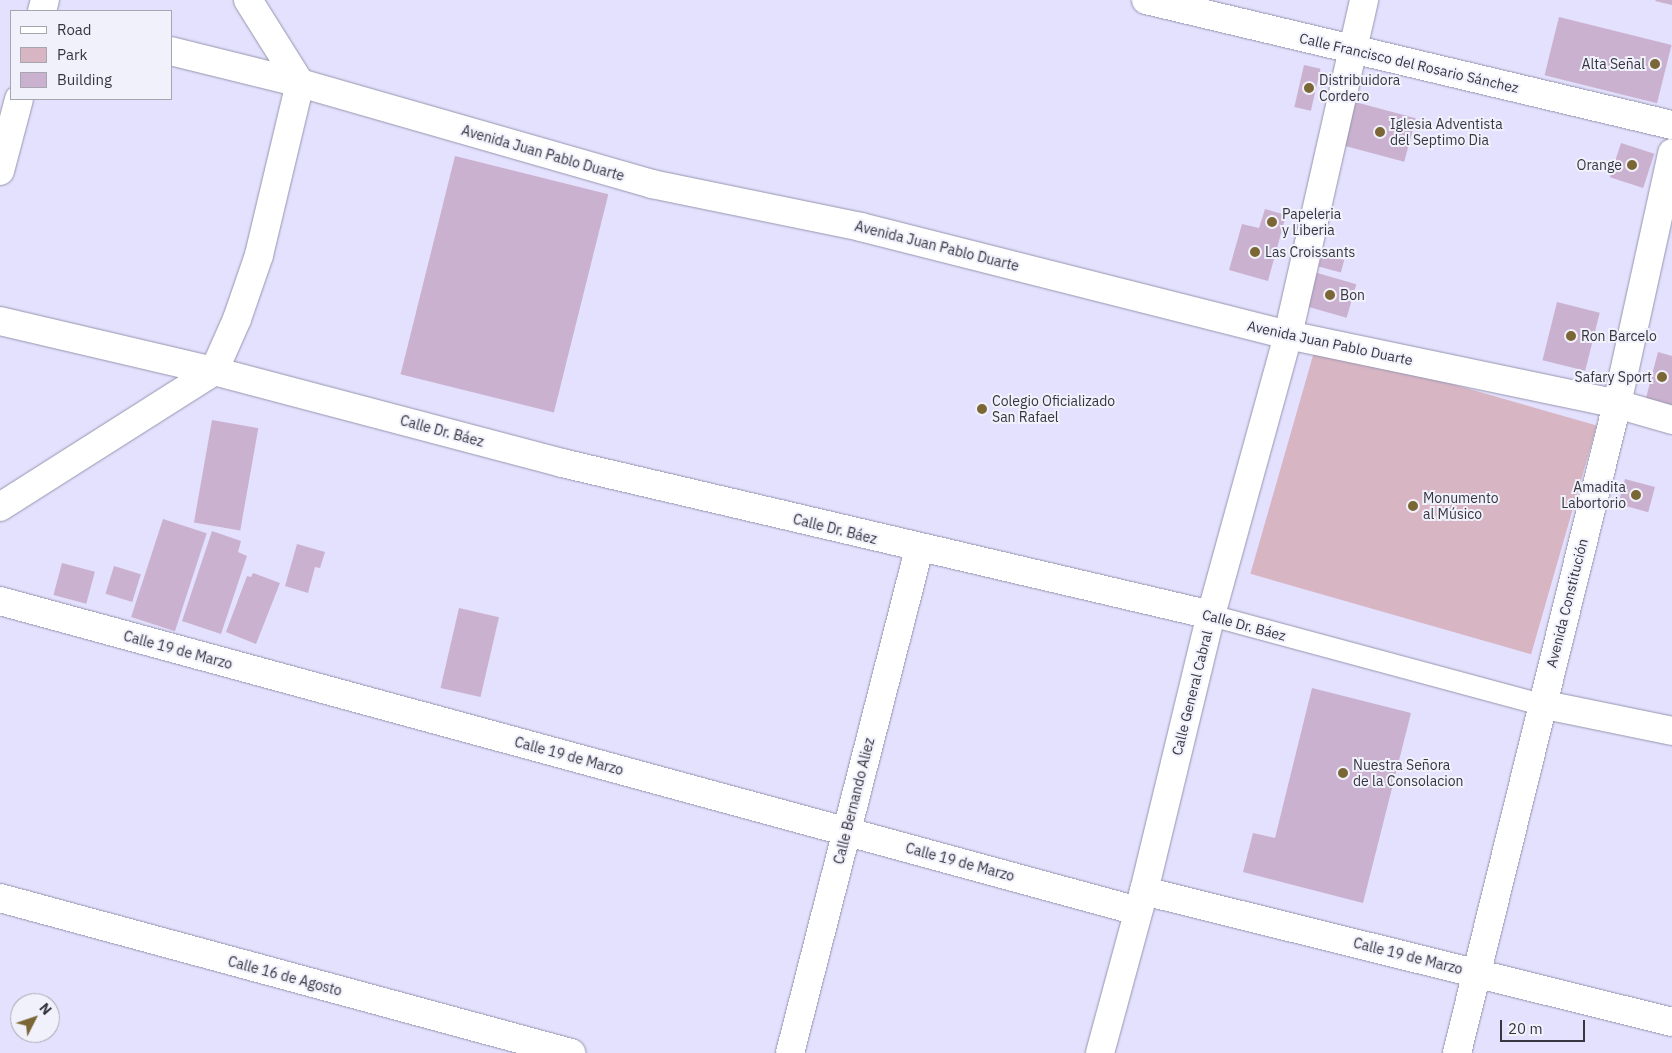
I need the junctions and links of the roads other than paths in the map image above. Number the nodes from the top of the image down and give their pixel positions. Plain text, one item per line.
1 (248, 0) edge
2 (1146, 0) edge
3 (1364, 0) edge
4 (1350, 49) junction
5 (172, 51) edge
6 (300, 83) junction
7 (19, 100) edge
8 (1672, 126) edge
9 (1672, 153) edge
10 (0, 171) edge
11 (0, 321) edge
12 (1288, 335) junction
13 (214, 371) junction
14 (1617, 404) junction
15 (1672, 420) edge
16 (0, 507) edge
17 (918, 548) junction
18 (0, 601) edge
19 (1211, 615) junction
20 (1541, 704) junction
21 (1672, 731) edge
22 (846, 830) junction
23 (0, 898) edge
24 (1141, 901) junction
25 (1479, 974) junction
26 (1672, 1022) edge
27 (571, 1053) edge
28 (790, 1053) edge
29 (1100, 1053) edge
30 (1457, 1053) edge

1 - 6 street
2 - 4 street, Calle Francisco del Rosario Sánchez
3 - 4 street, Calle General Cabral
4 - 8 street, Calle Francisco del Rosario Sánchez
4 - 12 street, Calle General Cabral
5 - 6 street, Avenida Juan Pablo Duarte
6 - 12 street, Avenida Juan Pablo Duarte
6 - 13 street
7 - 10 street
9 - 14 street, Avenida Constitución
11 - 13 street, Calle Dr. Báez
12 - 14 street, Avenida Juan Pablo Duarte
12 - 19 street, Calle General Cabral
13 - 16 street
13 - 17 street, Calle Dr. Báez
14 - 15 street, Avenida Juan Pablo Duarte
14 - 20 street, Avenida Constitución
17 - 19 street, Calle Dr. Báez
17 - 22 street, Calle Bernando Aliez
18 - 22 street, Calle 19 de Marzo
19 - 20 street, Calle Dr. Báez
19 - 24 street, Calle General Cabral
20 - 21 street, Calle Dr. Báez
20 - 25 street, Avenida Constitución
22 - 24 street, Calle 19 de Marzo
22 - 28 street, Calle Bernando Aliez
23 - 27 street, Calle 16 de Agosto
24 - 25 street, Calle 19 de Marzo
24 - 29 street, Calle General Cabral
25 - 26 street, Calle 19 de Marzo
25 - 30 street, Avenida Constitución

